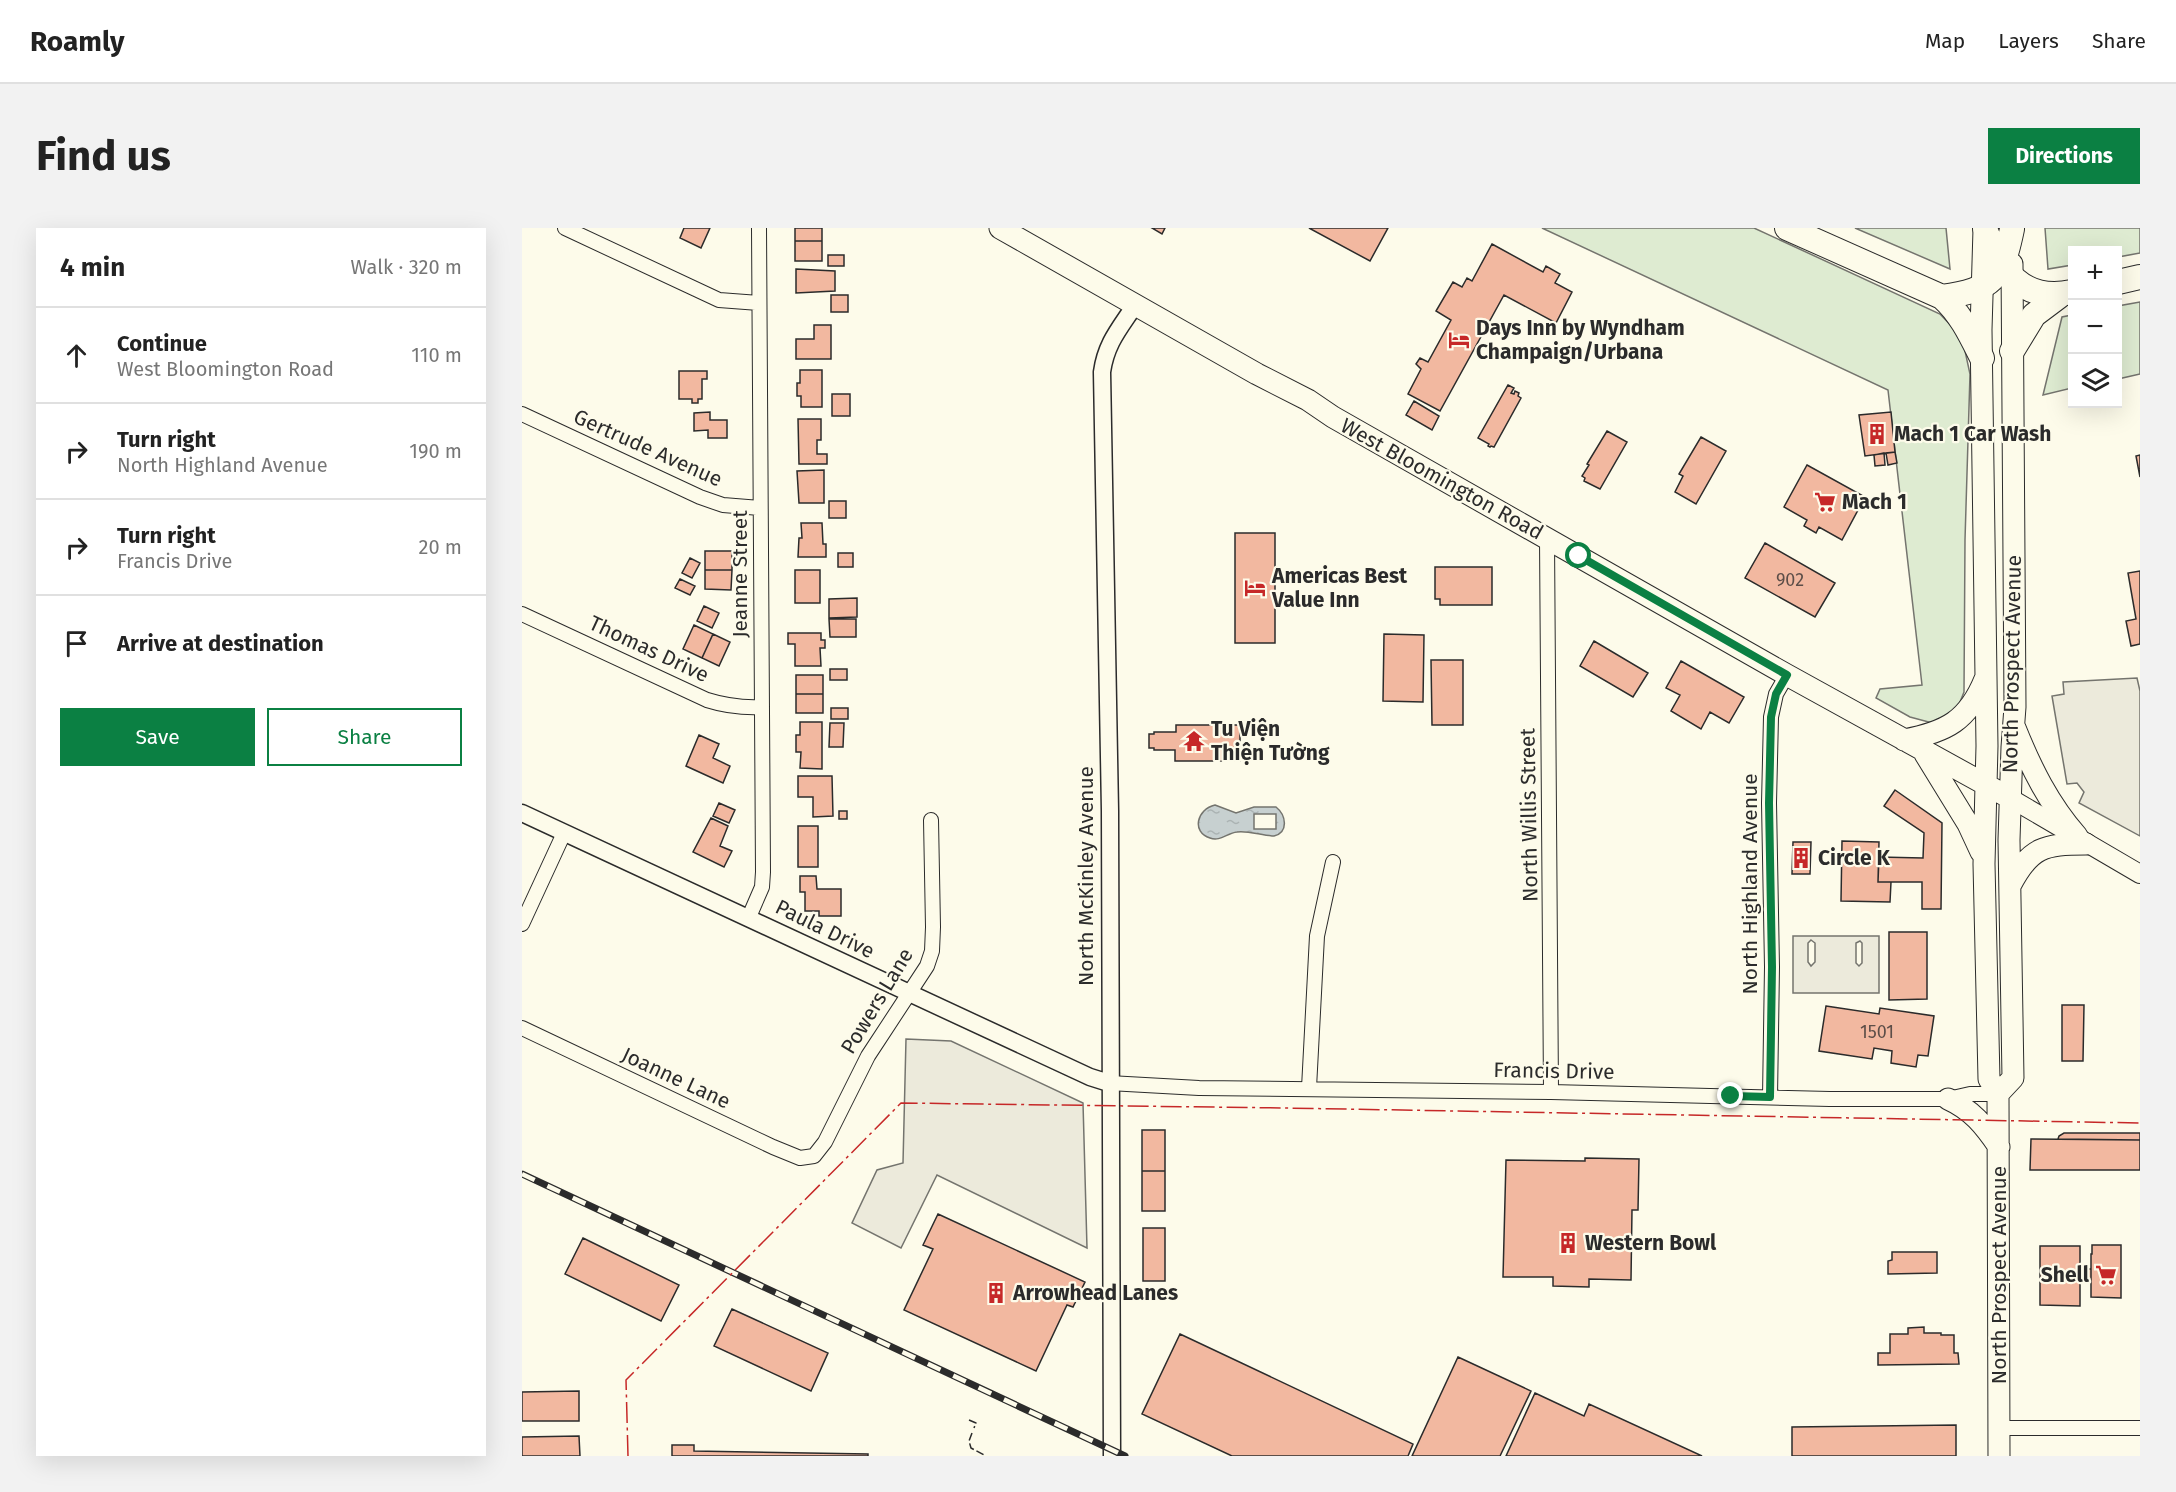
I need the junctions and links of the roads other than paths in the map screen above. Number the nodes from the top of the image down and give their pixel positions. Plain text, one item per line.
1 (565, 228) edge
2 (759, 228) edge
3 (1000, 228) edge
4 (1787, 228) edge
5 (1984, 228) edge
6 (2012, 229) edge
7 (2007, 272) junction
8 (2140, 277) edge
9 (2122, 281) edge
10 (1983, 286) junction
11 (2067, 293) edge
12 (1942, 297) junction
13 (759, 303) junction
14 (1135, 305) junction
15 (2012, 351) junction
16 (1982, 358) junction
17 (522, 414) edge
18 (760, 508) junction
19 (1547, 538) junction
20 (522, 614) edge
21 (1787, 675) junction
22 (1986, 676) junction
23 (762, 707) junction
24 (2014, 727) junction
25 (1904, 740) junction
26 (1924, 752) junction
27 (1986, 787) junction
28 (2010, 798) junction
29 (522, 813) edge
30 (931, 820) dead end
31 (564, 833) junction
32 (2082, 840) junction
33 (1333, 862) dead end
34 (1984, 864) junction
35 (2140, 874) edge
36 (2010, 886) junction
37 (749, 917) junction
38 (522, 924) edge
39 (910, 994) junction
40 (522, 1028) edge
41 (1109, 1083) junction
42 (1308, 1088) junction
43 (1551, 1092) junction
44 (1998, 1094) junction
45 (1770, 1097) junction
46 (1948, 1099) junction
47 (1999, 1147) junction
48 (814, 1156) joint
49 (1999, 1428) junction
50 (2140, 1428) edge
51 (1112, 1456) edge
52 (1999, 1456) edge

1 - 13 street
2 - 13 street, Jeanne Street
3 - 14 main road, West Bloomington Road
4 - 12 highway
5 - 7 highway
5 - 10 main road, North Prospect Avenue
6 - 7 highway
7 - 10 highway
7 - 11 highway
7 - 15 main road, North Prospect Avenue
8 - 9 highway
10 - 12 highway
10 - 16 main road, North Prospect Avenue
11 - 15 highway
12 - 16 highway
13 - 18 street, Jeanne Street
14 - 19 main road, West Bloomington Road
14 - 41 street, North McKinley Avenue
15 - 24 main road, North Prospect Avenue
16 - 22 main road, North Prospect Avenue
17 - 18 street, Gertrude Avenue
18 - 23 street, Jeanne Street
19 - 21 main road, West Bloomington Road
19 - 43 street, North Willis Street
20 - 23 street, Thomas Drive
21 - 25 main road, West Bloomington Road
21 - 45 street, North Highland Avenue
22 - 25 main road
22 - 27 main road, North Prospect Avenue
23 - 37 street, Jeanne Street
24 - 28 main road, North Prospect Avenue
24 - 32 main road
25 - 26 main road, West Bloomington Road
26 - 27 main road, West Bloomington Road
26 - 34 main road
27 - 28 main road, West Bloomington Road
27 - 34 main road, North Prospect Avenue
28 - 32 main road
28 - 36 main road, North Prospect Avenue
29 - 31 street, Paula Drive
30 - 39 street, Powers Lane
31 - 37 street, Paula Drive
31 - 38 street
32 - 35 main road
32 - 36 main road
33 - 42 street
34 - 44 main road, North Prospect Avenue
36 - 44 main road, North Prospect Avenue
37 - 39 street, Paula Drive
39 - 41 street, Paula Drive
39 - 48 street, Powers Lane
40 - 48 street, Joanne Lane
41 - 42 street, Francis Drive
41 - 51 street, North McKinley Avenue
42 - 43 street, Francis Drive
43 - 45 street, Francis Drive
44 - 46 street, Francis Drive
44 - 47 main road, North Prospect Avenue
45 - 46 street, Francis Drive
46 - 47 main road
47 - 49 main road, North Prospect Avenue
49 - 50 street
49 - 52 main road, North Prospect Avenue

